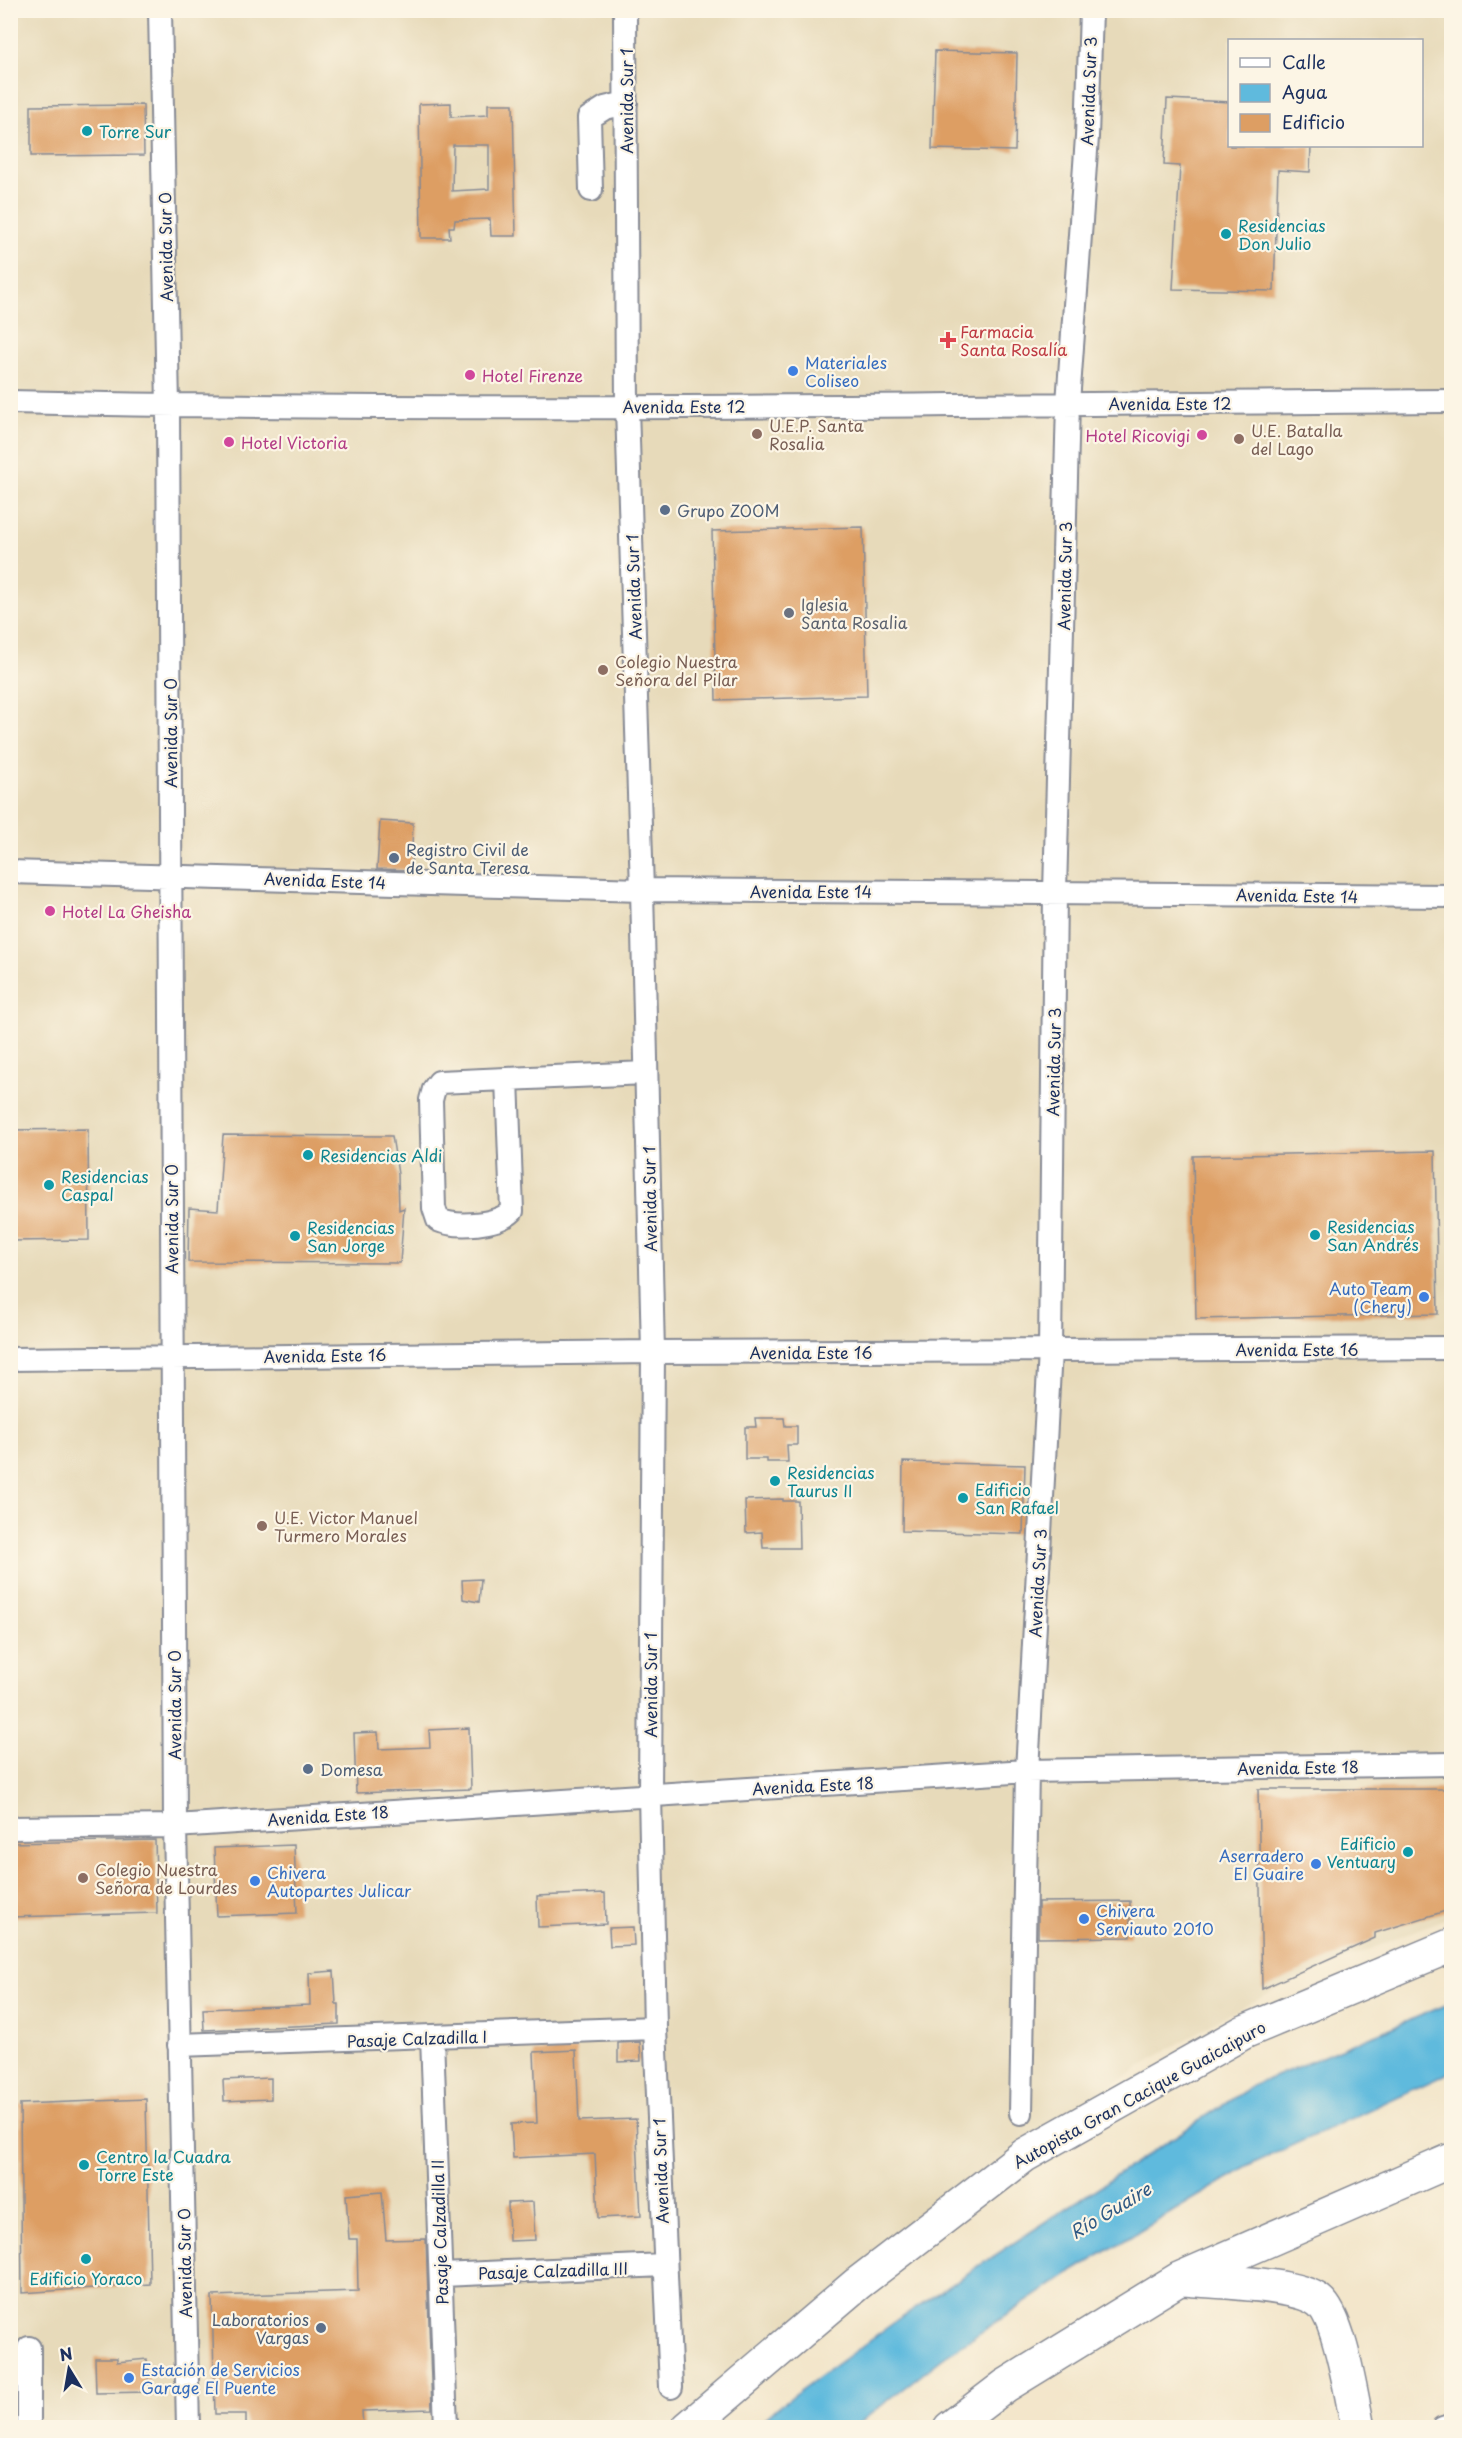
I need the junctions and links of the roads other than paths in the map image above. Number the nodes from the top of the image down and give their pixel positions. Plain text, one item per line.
1 (160, 10) edge
2 (625, 10) edge
3 (1090, 10) edge
4 (626, 103) junction
5 (591, 190) dead end
6 (1452, 401) edge
7 (10, 402) edge
8 (1068, 403) junction
9 (168, 406) junction
10 (627, 407) junction
11 (10, 872) edge
12 (171, 876) junction
13 (642, 890) junction
14 (1055, 892) junction
15 (1452, 896) edge
16 (646, 1073) junction
17 (507, 1079) junction
18 (1452, 1348) edge
19 (1050, 1351) junction
20 (653, 1352) junction
21 (171, 1357) junction
22 (10, 1359) edge
23 (1452, 1764) edge
24 (1027, 1771) junction
25 (650, 1794) junction
26 (175, 1826) junction
27 (10, 1828) edge
28 (1452, 1945) edge
29 (655, 2028) junction
30 (432, 2037) junction
31 (179, 2046) junction
32 (1021, 2113) dead end
33 (1452, 2160) edge
34 (664, 2265) junction
35 (441, 2275) junction
36 (1179, 2279) junction
37 (29, 2348) dead end
38 (671, 2387) dead end
39 (1452, 2425) edge
40 (29, 2427) edge
41 (188, 2427) edge
42 (446, 2427) edge
43 (688, 2427) edge
44 (950, 2427) edge
45 (1358, 2427) edge
46 (1443, 2427) edge

1 - 9 street, Avenida Sur 0
2 - 4 street, Avenida Sur 1
3 - 8 street, Avenida Sur 3
4 - 5 street
4 - 10 street, Avenida Sur 1
6 - 8 street, Avenida Este 12
7 - 9 street, Avenida Este 12
8 - 10 street, Avenida Este 12
8 - 14 street, Avenida Sur 3
9 - 10 street, Avenida Este 12
9 - 12 street, Avenida Sur 0
10 - 13 street, Avenida Sur 1
11 - 12 street, Avenida Este 14
12 - 13 street, Avenida Este 14
12 - 21 street, Avenida Sur 0
13 - 14 street, Avenida Este 14
13 - 16 street, Avenida Sur 1
14 - 15 street, Avenida Este 14
14 - 19 street, Avenida Sur 3
16 - 17 street
16 - 20 street, Avenida Sur 1
17 - 17 street
18 - 19 street, Avenida Este 16
19 - 20 street, Avenida Este 16
19 - 24 street, Avenida Sur 3
20 - 21 street, Avenida Este 16
20 - 25 street, Avenida Sur 1
21 - 22 street, Avenida Este 16
21 - 26 street, Avenida Sur 0
23 - 24 street, Avenida Este 18
24 - 25 street, Avenida Este 18
24 - 32 street, Avenida Sur 3
25 - 26 street, Avenida Este 18
25 - 29 street, Avenida Sur 1
26 - 27 street, Avenida Este 18
26 - 31 street, Avenida Sur 0
28 - 43 highway, Autopista Gran Cacique Guaicaipuro
29 - 30 street, Pasaje Calzadilla I
29 - 34 street, Avenida Sur 1
30 - 31 street, Pasaje Calzadilla I
30 - 35 street, Pasaje Calzadilla II
31 - 41 street, Avenida Sur 0
33 - 36 highway
34 - 35 street, Pasaje Calzadilla III
34 - 38 street, Avenida Sur 1
35 - 42 street, Pasaje Calzadilla II
36 - 44 highway
36 - 45 highway
37 - 40 street
39 - 46 street

